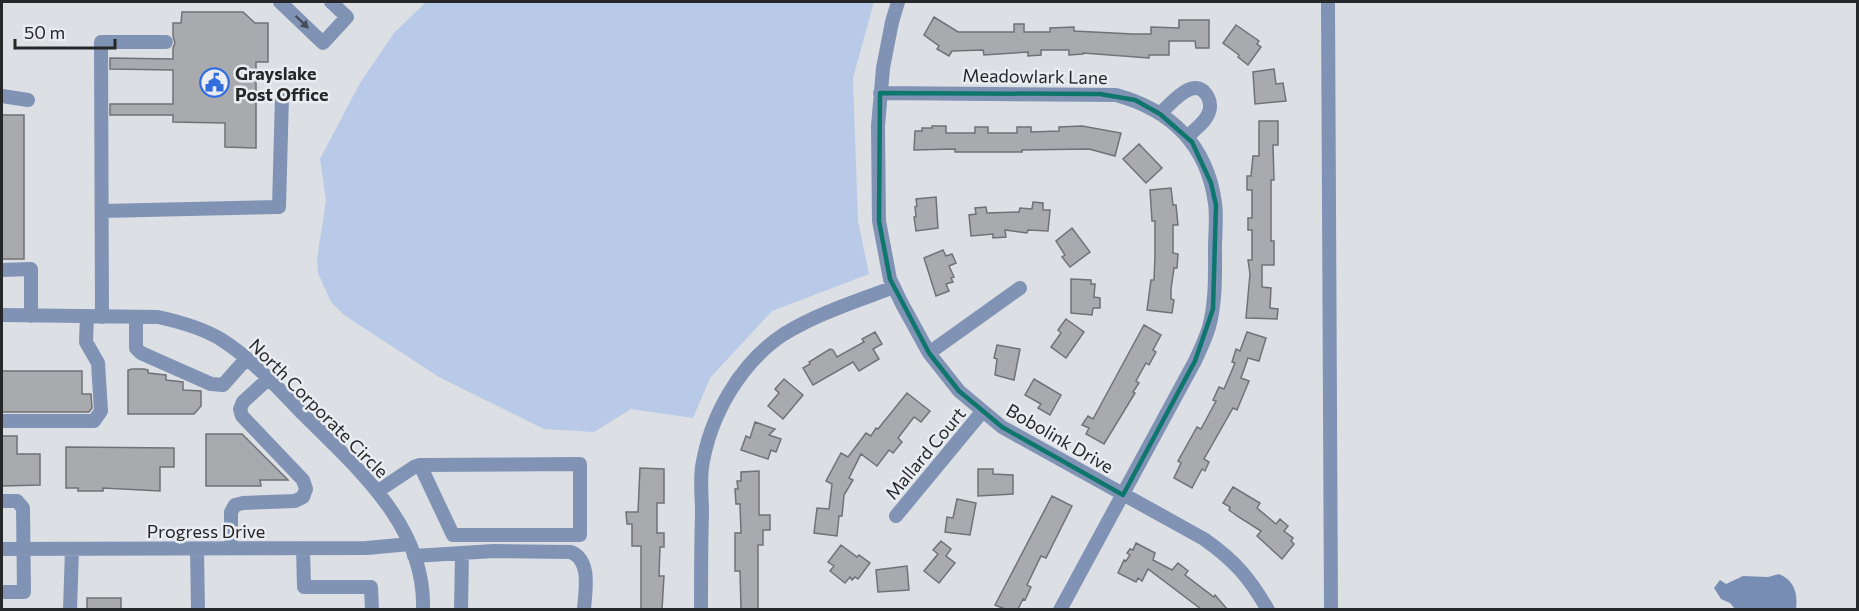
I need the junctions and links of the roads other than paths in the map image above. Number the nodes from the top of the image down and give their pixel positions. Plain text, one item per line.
1 (280, 2) edge
2 (331, 2) edge
3 (898, 2) edge
4 (1328, 2) edge
5 (166, 42) dead end
6 (880, 93) junction
7 (2, 96) edge
8 (282, 96) dead end
9 (28, 100) dead end
10 (1160, 114) junction
11 (1187, 137) junction
12 (102, 211) junction
13 (2, 270) edge
14 (894, 287) junction
15 (1020, 288) dead end
16 (2, 315) edge
17 (31, 316) junction
18 (87, 316) junction
19 (102, 317) junction
20 (136, 317) junction
21 (929, 352) junction
22 (246, 359) junction
23 (268, 379) junction
24 (982, 412) junction
25 (2, 421) edge
26 (420, 465) junction
27 (378, 491) junction
28 (1123, 495) junction
29 (2, 501) edge
30 (896, 516) dead end
31 (231, 548) junction
32 (303, 548) junction
33 (2, 549) edge
34 (24, 549) junction
35 (72, 549) junction
36 (197, 549) junction
37 (412, 550) junction
38 (462, 553) junction
39 (2, 592) edge
40 (70, 609) edge
41 (198, 609) edge
42 (372, 609) edge
43 (423, 609) edge
44 (461, 609) edge
45 (584, 609) edge
46 (701, 609) edge
47 (1060, 609) edge
48 (1268, 609) edge
49 (1331, 609) edge

1 -> 2 street
3 - 6 street, Bobolink Drive
4 - 49 street
5 - 12 street
6 - 10 street, Meadowlark Lane
6 - 14 street, Bobolink Drive
7 - 9 street
8 - 12 street
10 - 11 street, Meadowlark Lane
10 - 11 street
11 - 28 street, Meadowlark Lane
12 - 19 street
13 - 17 street
14 - 21 street, Bobolink Drive
14 - 46 street
15 - 21 street
16 - 17 street, North Corporate Circle
17 - 18 street, North Corporate Circle
18 - 19 street, North Corporate Circle
18 - 25 street
19 - 20 street, North Corporate Circle
20 - 22 street, North Corporate Circle
20 - 22 street
21 - 24 street, Bobolink Drive
22 - 23 street, North Corporate Circle
23 - 27 street, North Corporate Circle
23 - 31 street
24 - 28 street, Bobolink Drive
24 - 30 street, Mallard Court
26 - 26 street
26 - 27 street
27 - 37 street, North Corporate Circle
28 - 47 street, Meadowlark Lane
28 - 48 street, Bobolink Drive
29 - 34 street
31 - 32 street, Progress Drive
31 - 36 street, Progress Drive
32 - 37 street, Progress Drive
32 - 42 street
33 - 34 street, Progress Drive
34 - 35 street, Progress Drive
34 - 39 street
35 - 36 street, Progress Drive
35 - 40 street
36 - 41 street
37 - 38 street, Progress Drive
37 - 43 street, North Corporate Circle
38 - 44 street
38 - 45 street, Progress Drive

